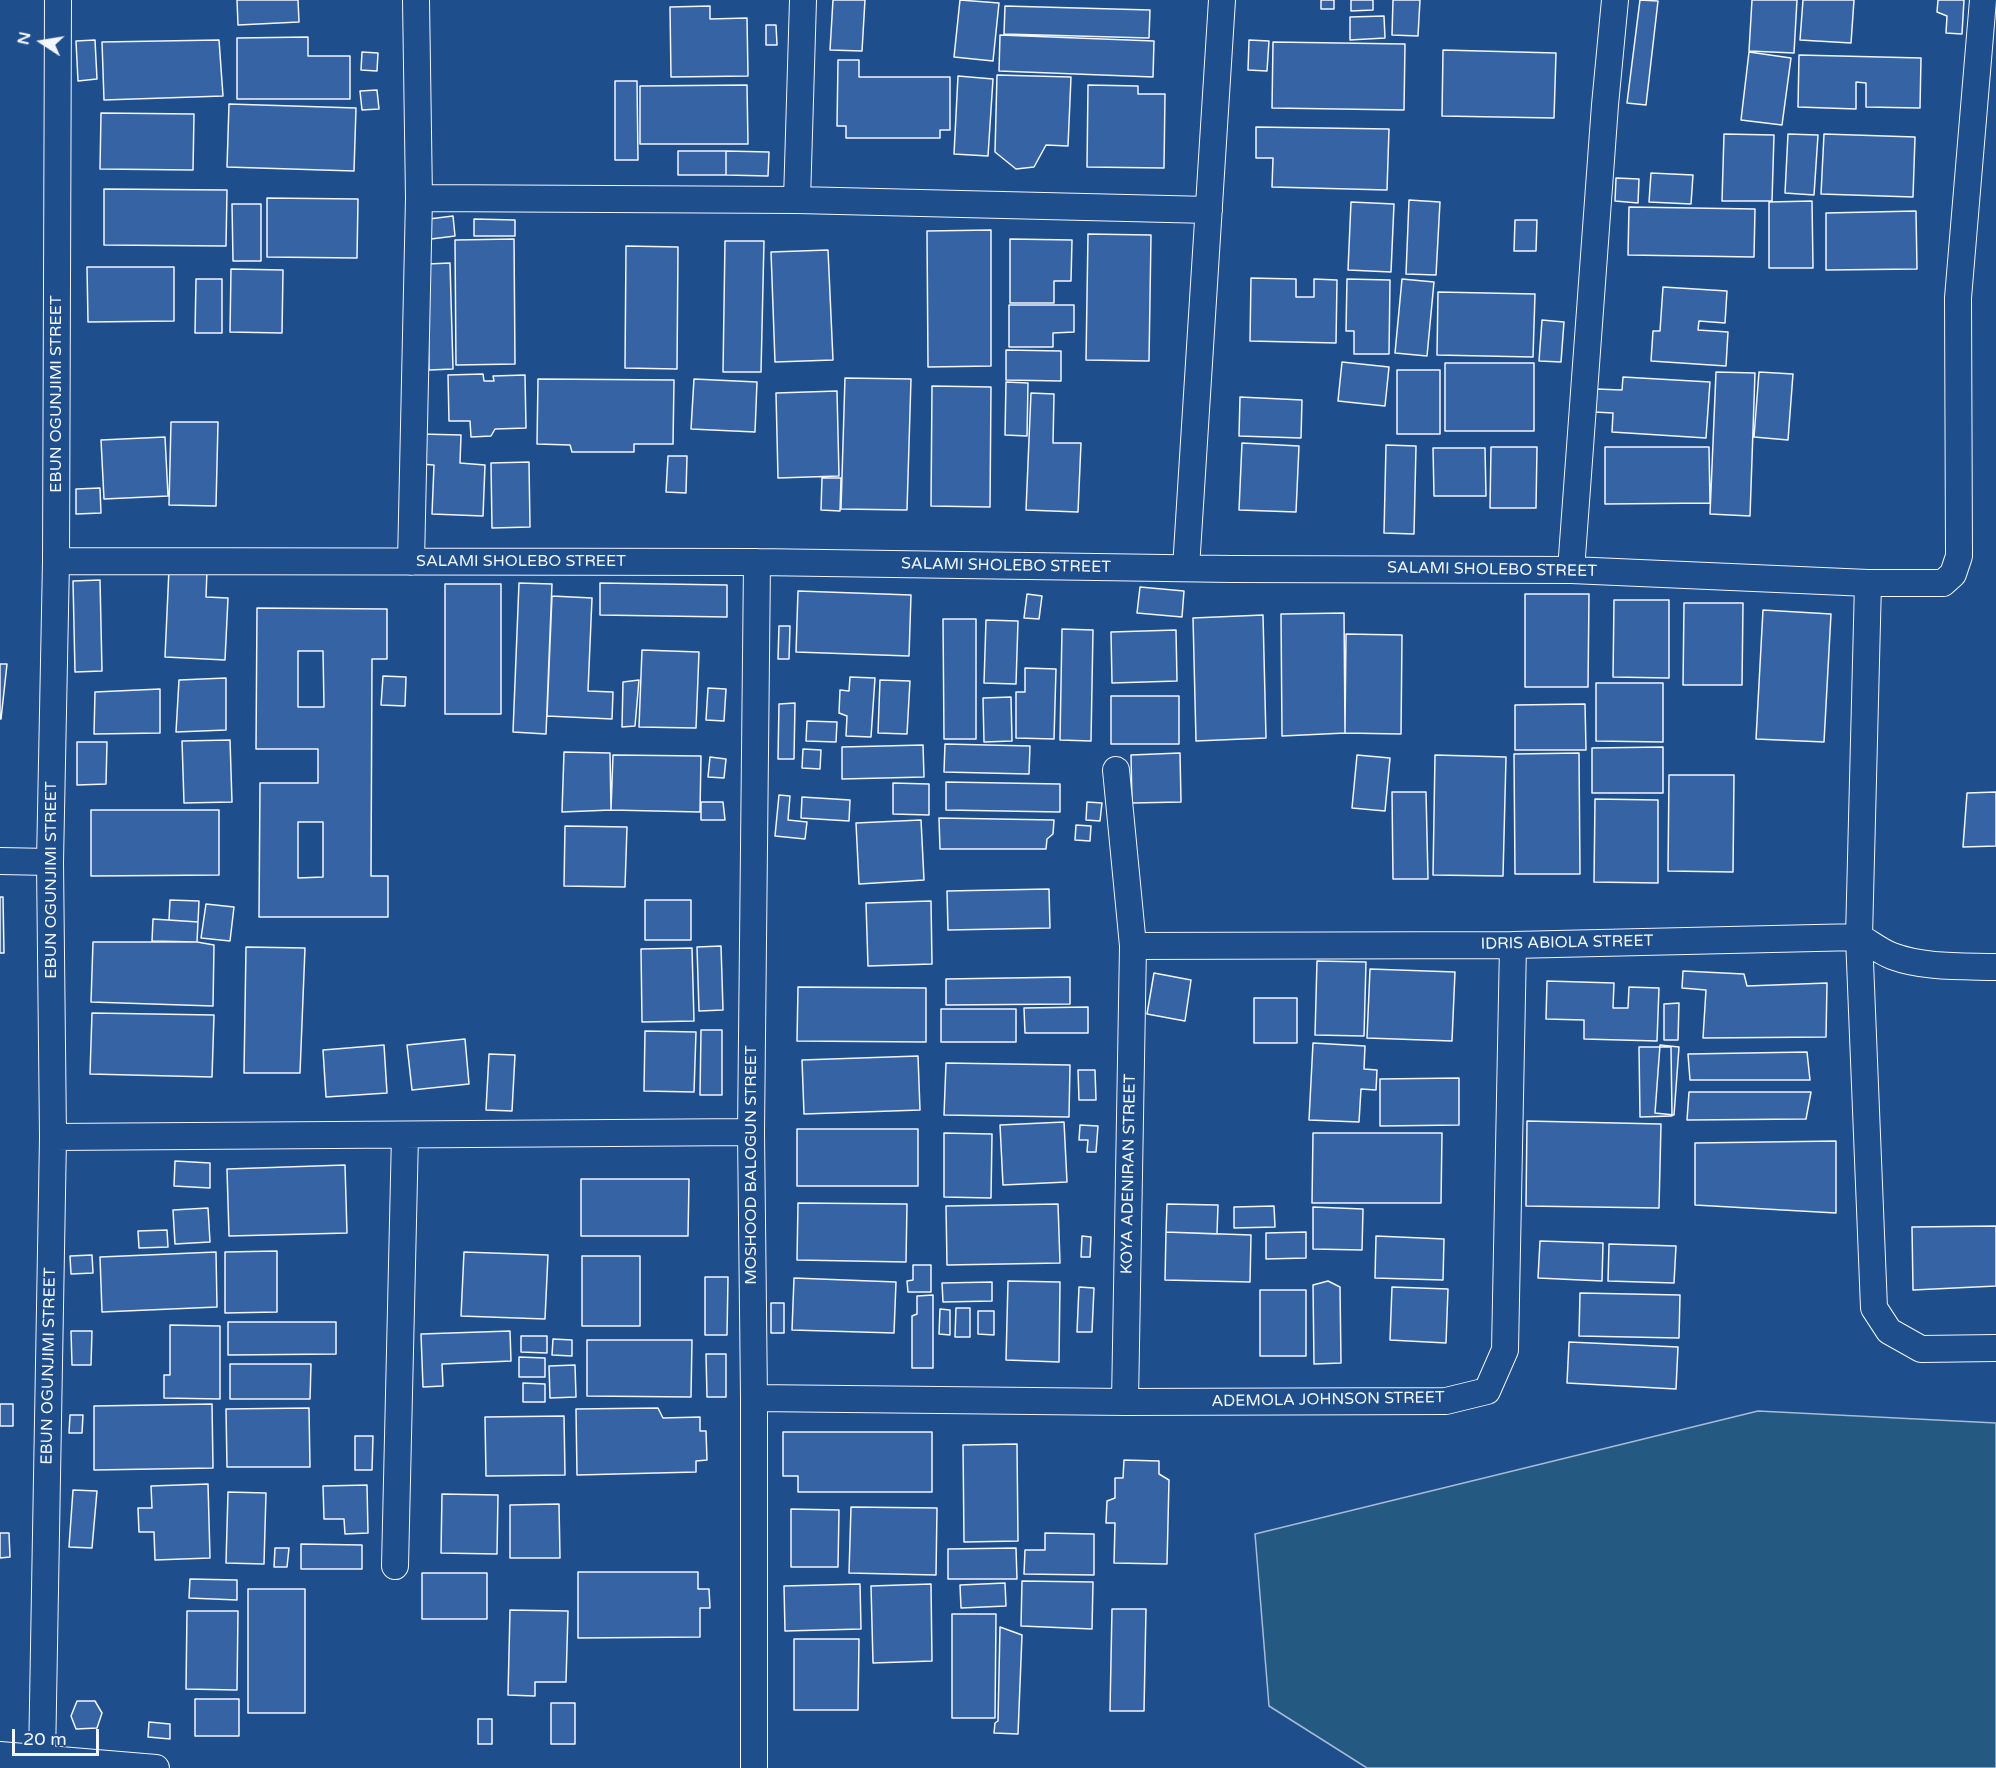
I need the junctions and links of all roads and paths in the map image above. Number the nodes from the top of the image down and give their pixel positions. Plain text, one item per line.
1 (58, 0) edge
2 (416, 0) edge
3 (802, 0) edge
4 (1222, 0) edge
5 (1615, 0) edge
6 (1983, 0) edge
7 (420, 198) junction
8 (797, 200) junction
9 (1209, 210) junction
10 (56, 561) junction
11 (411, 562) junction
12 (757, 562) junction
13 (1186, 568) junction
14 (1571, 570) junction
15 (1868, 583) junction
16 (1116, 770) dead end
17 (0, 861) edge
18 (51, 862) junction
19 (1859, 937) junction
20 (1513, 945) junction
21 (1133, 946) junction
22 (1996, 967) edge
23 (751, 1132) junction
24 (405, 1136) junction
25 (53, 1137) junction
26 (1996, 1348) edge
27 (754, 1398) junction
28 (1125, 1401) junction
29 (395, 1566) dead end
30 (0, 1755) edge
31 (42, 1760) junction
32 (156, 1768) edge
33 (754, 1768) edge

1 - 10 street, EBUN OGUNJIMI STREET
2 - 7 street
3 - 8 street
4 - 9 street
5 - 14 street
6 - 15 street, SALAMI SHOLEBO STREET
7 - 8 street
7 - 11 street
8 - 9 street
9 - 13 street
10 - 11 street, SALAMI SHOLEBO STREET
10 - 18 street, EBUN OGUNJIMI STREET
11 - 12 street, SALAMI SHOLEBO STREET
12 - 13 street, SALAMI SHOLEBO STREET
12 - 23 street, MOSHOOD BALOGUN STREET
13 - 14 street, SALAMI SHOLEBO STREET
14 - 15 street, SALAMI SHOLEBO STREET
15 - 19 street
16 - 21 street, KOYA ADENIRAN STREET
17 - 18 street
18 - 25 street, EBUN OGUNJIMI STREET
19 - 20 street, IDRIS ABIOLA STREET
19 - 21 street
19 - 22 street
19 - 26 street
20 - 21 street, IDRIS ABIOLA STREET
20 - 28 street, ADEMOLA JOHNSON STREET
21 - 28 street, KOYA ADENIRAN STREET
23 - 24 street
23 - 27 street, MOSHOOD BALOGUN STREET
24 - 25 street
24 - 29 street
25 - 31 street, EBUN OGUNJIMI STREET
27 - 28 street, ADEMOLA JOHNSON STREET
27 - 33 street, MOSHOOD BALOGUN STREET
30 - 31 street
31 - 32 street

